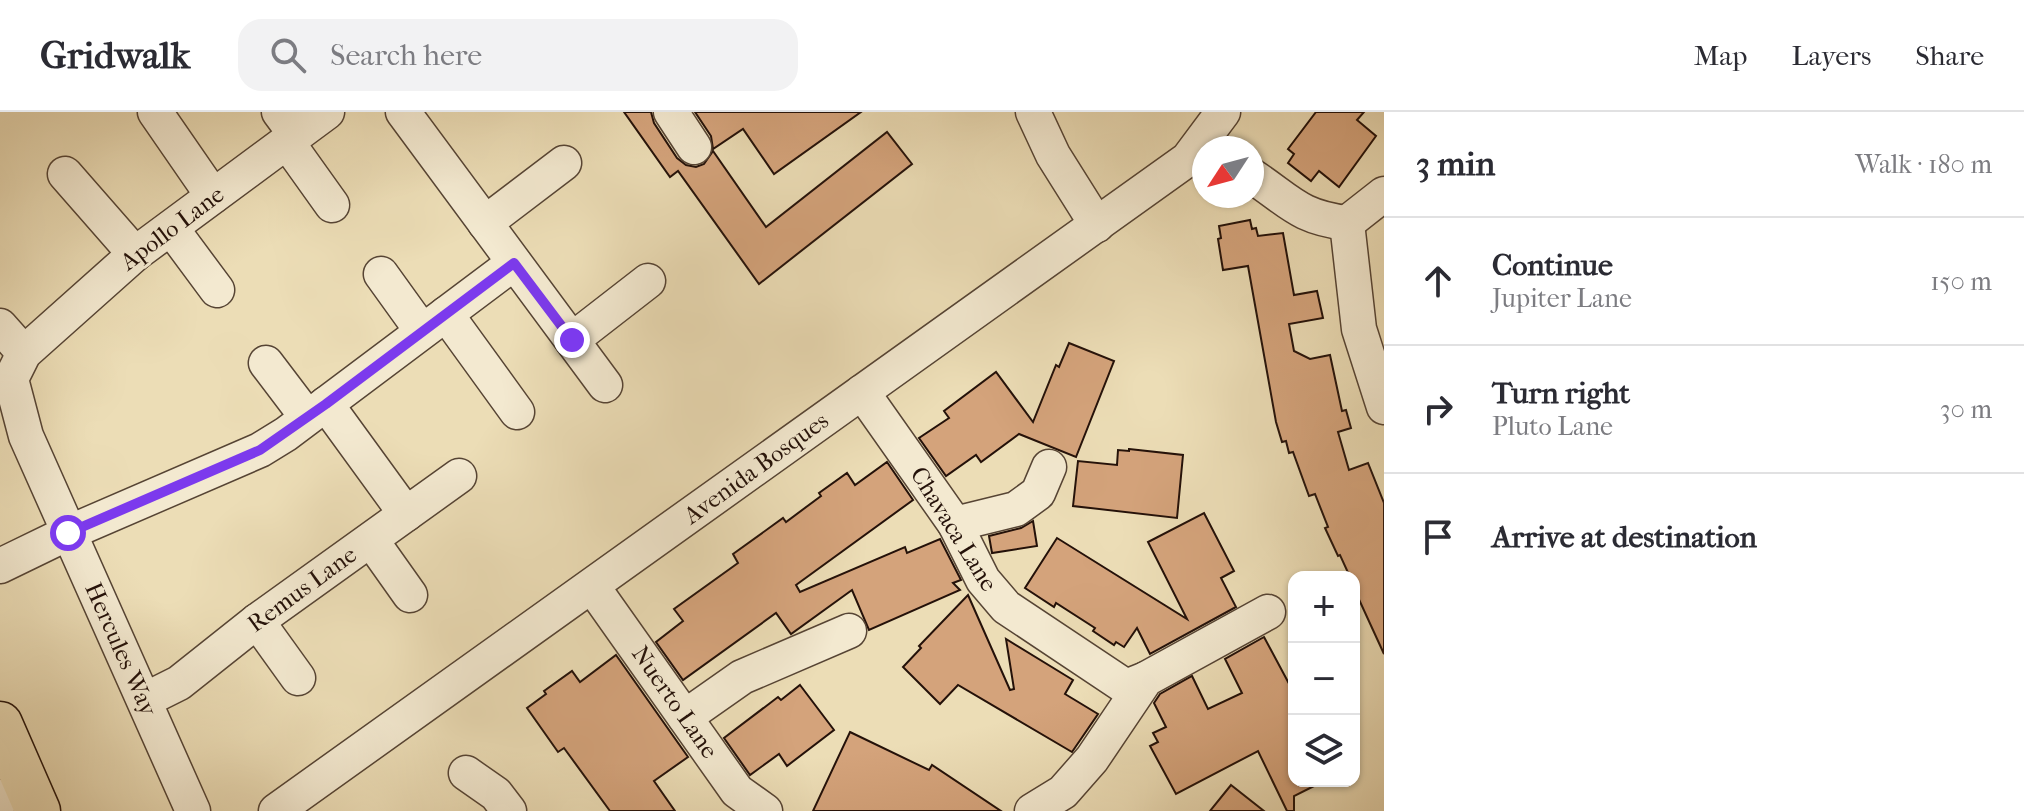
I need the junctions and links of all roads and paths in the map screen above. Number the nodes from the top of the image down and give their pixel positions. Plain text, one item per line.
1 (155, 112) edge
2 (327, 112) edge
3 (403, 112) edge
4 (671, 112) edge
5 (1033, 112) edge
6 (1223, 112) edge
7 (287, 130) edge
8 (1210, 136) edge
9 (694, 147) dead end
10 (564, 163) dead end
11 (1192, 163) edge
12 (65, 174) dead end
13 (1264, 185) edge
14 (1384, 194) edge
15 (213, 196) junction
16 (332, 205) dead end
17 (485, 223) junction
18 (1347, 223) junction
19 (1097, 225) junction
20 (171, 228) junction
21 (135, 254) junction
22 (514, 263) junction
23 (381, 274) dead end
24 (648, 281) dead end
25 (217, 290) dead end
26 (434, 322) junction
27 (0, 326) edge
28 (572, 340) junction
29 (24, 353) junction
30 (266, 363) dead end
31 (605, 385) dead end
32 (862, 392) junction
33 (1384, 407) edge
34 (317, 410) junction
35 (517, 412) dead end
36 (1049, 467) dead end
37 (459, 476) dead end
38 (406, 514) junction
39 (955, 524) junction
40 (68, 533) junction
41 (371, 540) junction
42 (0, 566) edge
43 (592, 586) junction
44 (410, 595) dead end
45 (1268, 612) dead end
46 (257, 621) junction
47 (849, 631) dead end
48 (298, 678) dead end
49 (1146, 679) junction
50 (145, 700) junction
51 (685, 717) junction
52 (0, 724) edge
53 (466, 773) dead end
54 (22, 799) edge
55 (193, 811) edge
56 (276, 811) edge
57 (509, 811) edge
58 (765, 811) edge
59 (1032, 811) edge

1 - 15 street
2 - 7 street, Apollo Lane
3 - 17 street
4 - 9 street
5 - 19 street
6 - 8 street, Avenida Bosques
7 - 15 street, Apollo Lane
7 - 16 street
10 - 17 street
11 - 19 street, Avenida Bosques
12 - 21 street
13 - 18 street
14 - 18 street
15 - 20 street, Apollo Lane
17 - 22 street
18 - 33 street
19 - 32 street, Avenida Bosques
20 - 21 street, Apollo Lane
20 - 25 street
21 - 29 street, Apollo Lane
22 - 26 street
22 - 28 street
23 - 26 street
24 - 28 street
26 - 34 street
26 - 35 street
27 - 29 street
28 - 31 street
29 - 40 street, Hercules Way
30 - 34 street
32 - 39 street, Chavaca Lane
32 - 43 street, Avenida Bosques
34 - 38 street
34 - 40 street
36 - 39 street
37 - 38 street, Remus Lane
38 - 41 street, Remus Lane
39 - 49 street, Chavaca Lane
40 - 42 street
40 - 50 street, Hercules Way
41 - 44 street
41 - 46 street, Remus Lane
43 - 51 street, Nuerto Lane
43 - 56 street, Avenida Bosques
45 - 49 street
46 - 48 street
46 - 50 street, Remus Lane
47 - 51 street
49 - 59 street
50 - 55 street, Hercules Way
51 - 58 street, Nuerto Lane
52 - 54 main road
53 - 57 street

